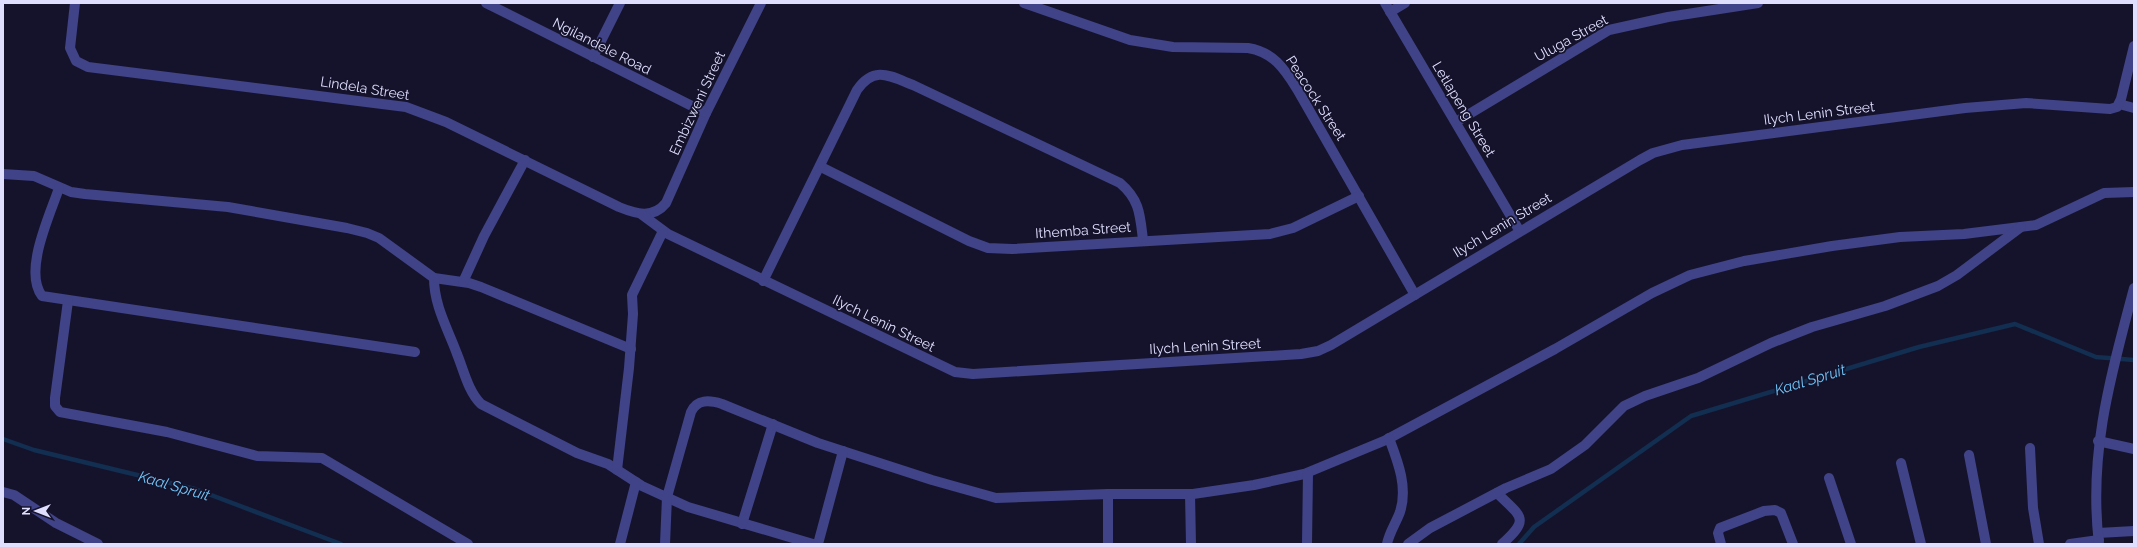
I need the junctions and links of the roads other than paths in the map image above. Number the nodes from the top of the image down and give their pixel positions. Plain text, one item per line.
1 (74, 3) edge
2 (487, 3) edge
3 (620, 3) edge
4 (761, 3) edge
5 (1024, 3) edge
6 (1405, 3) edge
7 (1758, 3) edge
8 (1388, 7) edge
9 (2134, 46) edge
10 (593, 57) junction
11 (2119, 104) junction
12 (2134, 108) edge
13 (706, 114) junction
14 (1456, 122) junction
15 (525, 160) junction
16 (821, 166) junction
17 (3, 174) edge
18 (60, 188) junction
19 (2134, 192) edge
20 (1359, 196) junction
21 (654, 212) joint
22 (641, 214) junction
23 (2021, 227) junction
24 (1519, 230) junction
25 (663, 231) junction
26 (1143, 240) junction
27 (434, 278) junction
28 (763, 281) junction
29 (463, 282) junction
30 (2134, 288) edge
31 (1415, 295) junction
32 (68, 301) junction
33 (631, 349) junction
34 (415, 352) dead end
35 (773, 424) junction
36 (1389, 438) junction
37 (2098, 441) junction
38 (2030, 448) dead end
39 (2134, 450) edge
40 (843, 451) junction
41 (1969, 455) dead end
42 (1901, 462) dead end
43 (617, 470) junction
44 (1308, 473) junction
45 (1829, 478) dead end
46 (636, 482) junction
47 (3, 492) edge
48 (1497, 493) junction
49 (1108, 494) junction
50 (1190, 494) junction
51 (667, 498) junction
52 (742, 524) junction
53 (2134, 531) edge
54 (2099, 539) edge
55 (98, 544) edge
56 (468, 544) edge
57 (620, 544) edge
58 (665, 544) edge
59 (813, 544) edge
60 (818, 544) edge
61 (1108, 544) edge
62 (1191, 544) edge
63 (1307, 544) edge
64 (1387, 544) edge
65 (1408, 544) edge
66 (1502, 544) edge
67 (1722, 544) edge
68 (1793, 544) edge
69 (1851, 544) edge
70 (1921, 544) edge
71 (1986, 544) edge
72 (2039, 544) edge
73 (2070, 544) edge

1 - 15 street, Lindela Street
2 - 10 street, Ngilandele Road
3 - 10 street
4 - 13 street, Embizweni Street
5 - 20 street, Peacock Street
6 - 8 street
7 - 14 street, Uluga Street
8 - 14 street, Letlapeng Street
9 - 11 street
10 - 13 street, Ngilandele Road
11 - 12 street
11 - 24 street, Ilych Lenin Street
13 - 21 street, Embizweni Street
14 - 24 street, Letlapeng Street
15 - 22 street, Lindela Street
15 - 29 street
16 - 26 street, Ithemba Street
16 - 26 street
16 - 28 street
17 - 18 street
18 - 27 street
18 - 32 street
19 - 23 street
20 - 26 street, Ithemba Street
20 - 31 street, Peacock Street
21 - 22 street, Lindela Street
22 - 25 street, Ilych Lenin Street
23 - 36 street
23 - 48 street
24 - 31 street, Ilych Lenin Street
25 - 28 street, Ilych Lenin Street
25 - 33 street
27 - 29 street
27 - 43 street
28 - 31 street, Ilych Lenin Street
29 - 33 street
30 - 37 street
32 - 34 street
32 - 56 street
33 - 43 street
35 - 40 street
35 - 51 street
35 - 52 street
36 - 44 street
36 - 64 street
37 - 39 street
37 - 54 street
38 - 72 street
40 - 49 street
40 - 60 street
41 - 71 street
42 - 70 street
43 - 46 street
44 - 50 street
44 - 63 street
45 - 69 street
46 - 51 street
46 - 57 street
47 - 55 street
48 - 65 street
48 - 66 street
49 - 50 street
49 - 61 street
50 - 62 street
51 - 52 street
51 - 58 street
52 - 59 street
53 - 54 street
54 - 73 street
67 - 68 street

